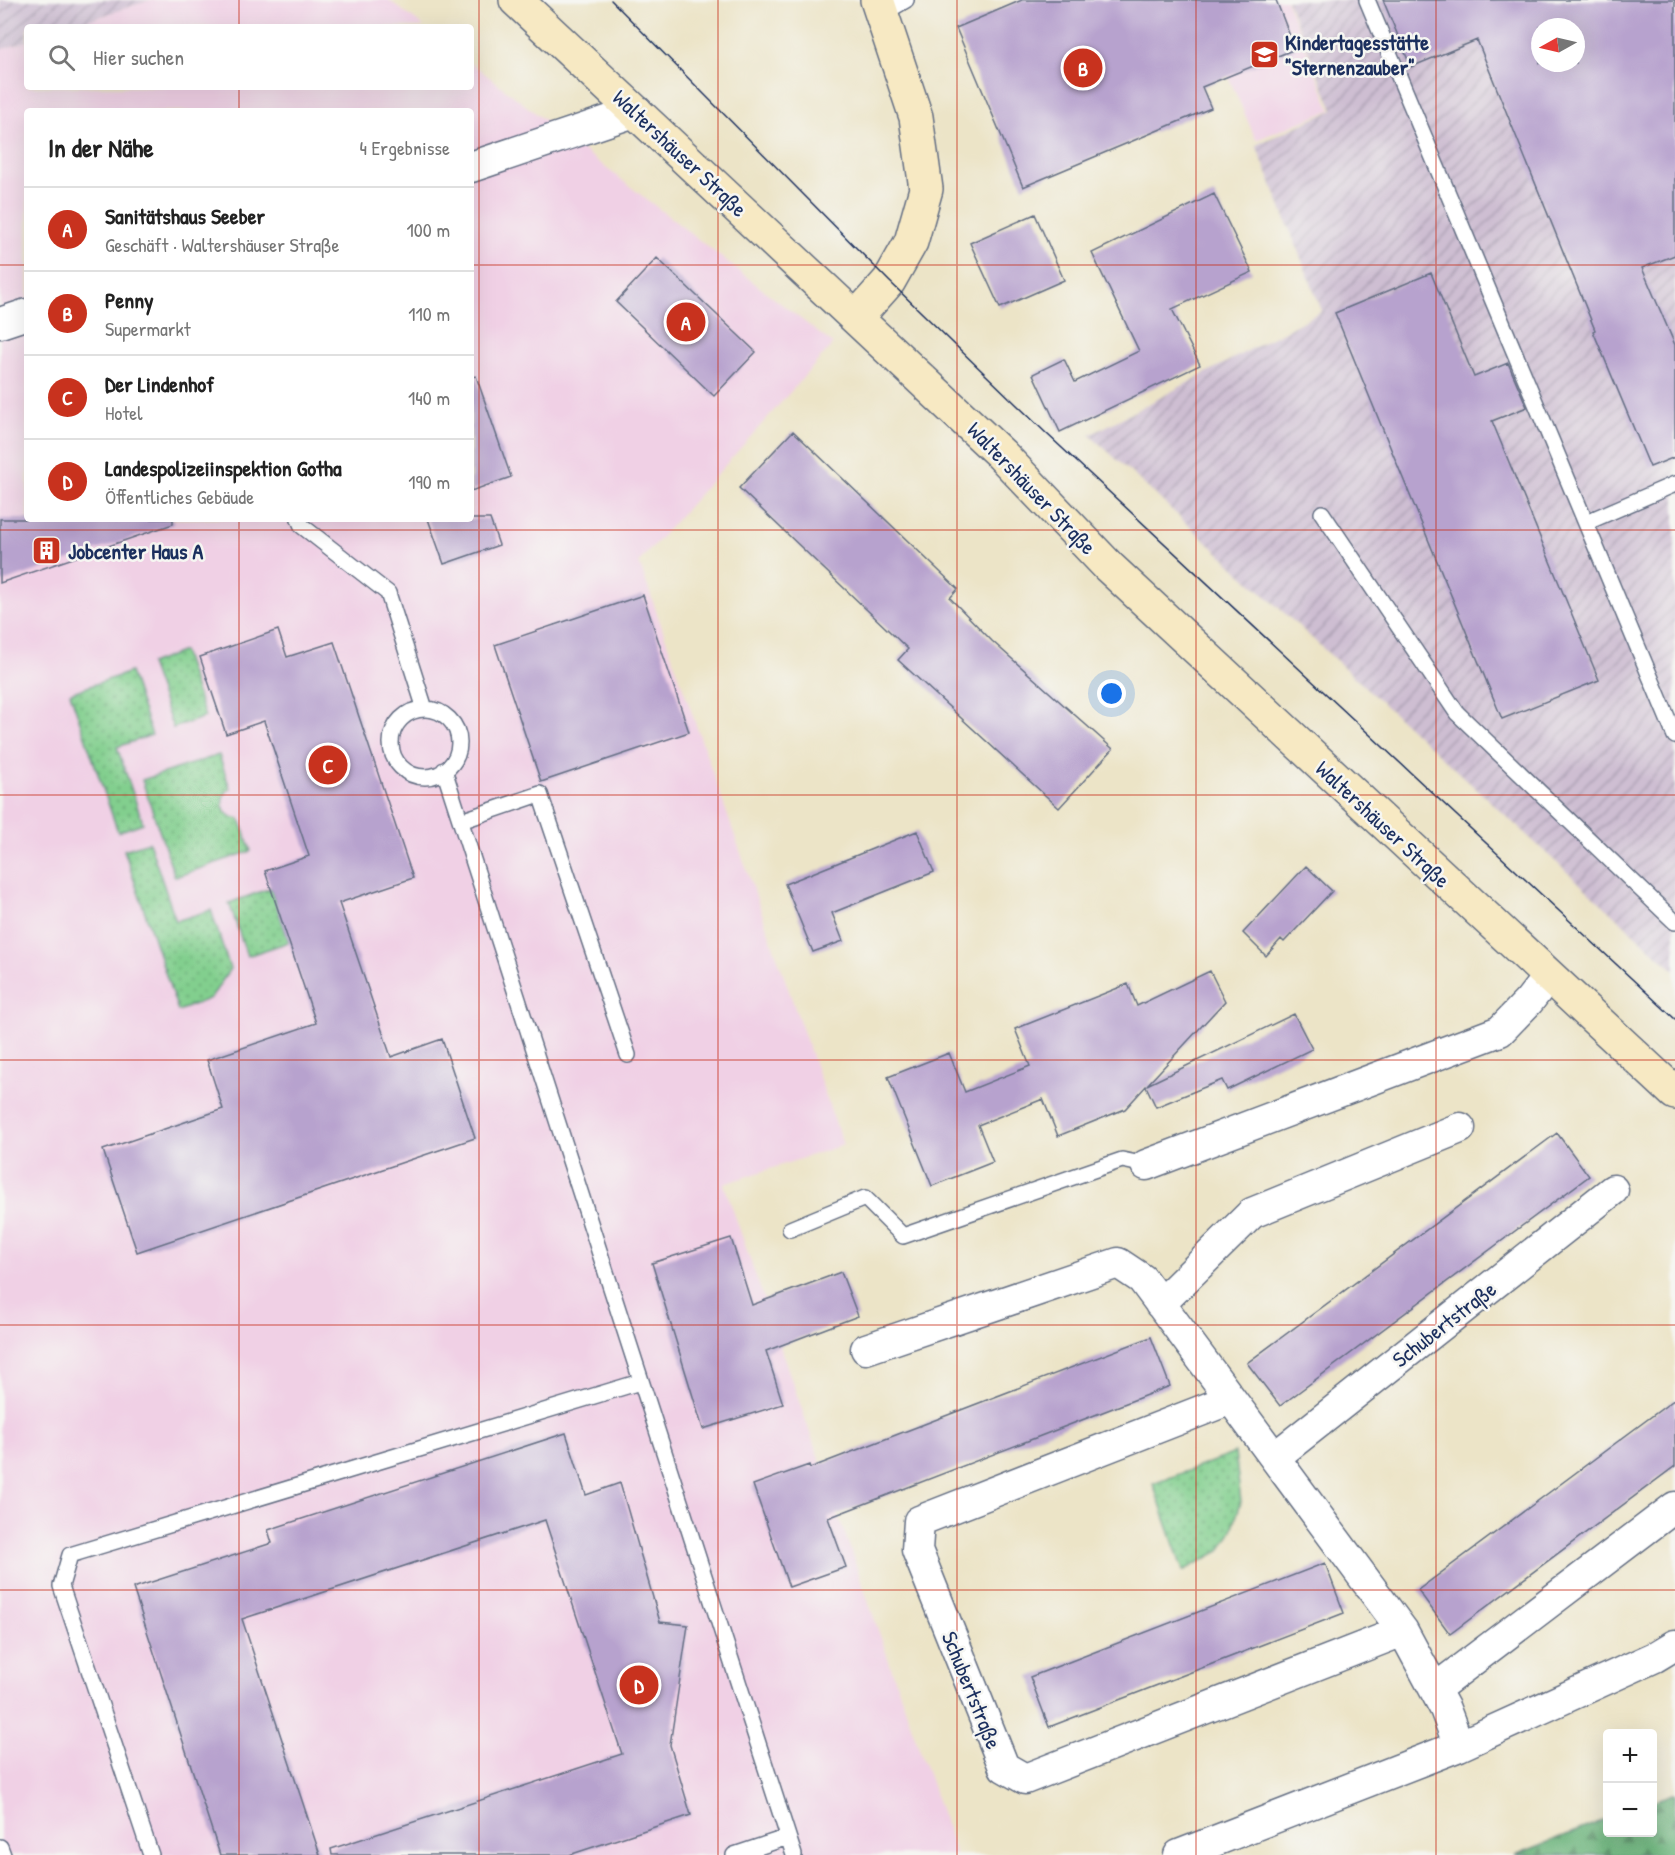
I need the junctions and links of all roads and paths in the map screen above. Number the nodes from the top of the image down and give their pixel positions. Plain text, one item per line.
1 (516, 0) edge
2 (1367, 0) edge
3 (888, 5) edge
4 (637, 111) junction
5 (474, 166) edge
6 (24, 315) edge
7 (856, 318) junction
8 (0, 323) edge
9 (1675, 484) edge
10 (1322, 513) dead end
11 (300, 522) edge
12 (1587, 522) junction
13 (425, 709) junction
14 (1675, 736) edge
15 (444, 770) junction
16 (461, 821) junction
17 (1675, 922) edge
18 (1549, 975) junction
19 (628, 1055) dead end
20 (1675, 1093) edge
21 (1460, 1128) dead end
22 (1146, 1165) joint
23 (1613, 1190) dead end
24 (790, 1228) dead end
25 (1160, 1304) junction
26 (866, 1349) dead end
27 (640, 1382) junction
28 (1231, 1399) junction
29 (1275, 1457) junction
30 (1675, 1507) edge
31 (1403, 1631) junction
32 (1675, 1645) edge
33 (1435, 1689) junction
34 (1459, 1746) junction
35 (788, 1837) junction
36 (0, 1847) edge
37 (3, 1855) edge
38 (151, 1855) edge
39 (734, 1855) edge
40 (794, 1855) edge
41 (1179, 1855) edge

1 - 4 main road, Waltershäuser Straße
2 - 12 lane
3 - 7 main road
4 - 5 street
4 - 7 main road, Waltershäuser Straße
6 - 8 street
7 - 18 main road, Waltershäuser Straße
9 - 12 lane
10 - 17 lane
11 - 13 lane
12 - 14 lane
13 - 15 lane
13 - 15 lane
15 - 16 lane
16 - 19 lane
16 - 27 lane
18 - 20 main road, Waltershäuser Straße
18 - 22 street
21 - 25 street
22 - 24 lane
23 - 29 street, Schubertstraße
25 - 26 street
25 - 28 street
27 - 35 lane
27 - 38 lane
28 - 29 street
28 - 31 street, Schubertstraße
29 - 31 street
30 - 33 street
31 - 33 street
32 - 34 street
33 - 34 street
34 - 41 street
35 - 39 lane
35 - 40 lane
36 - 37 lane

